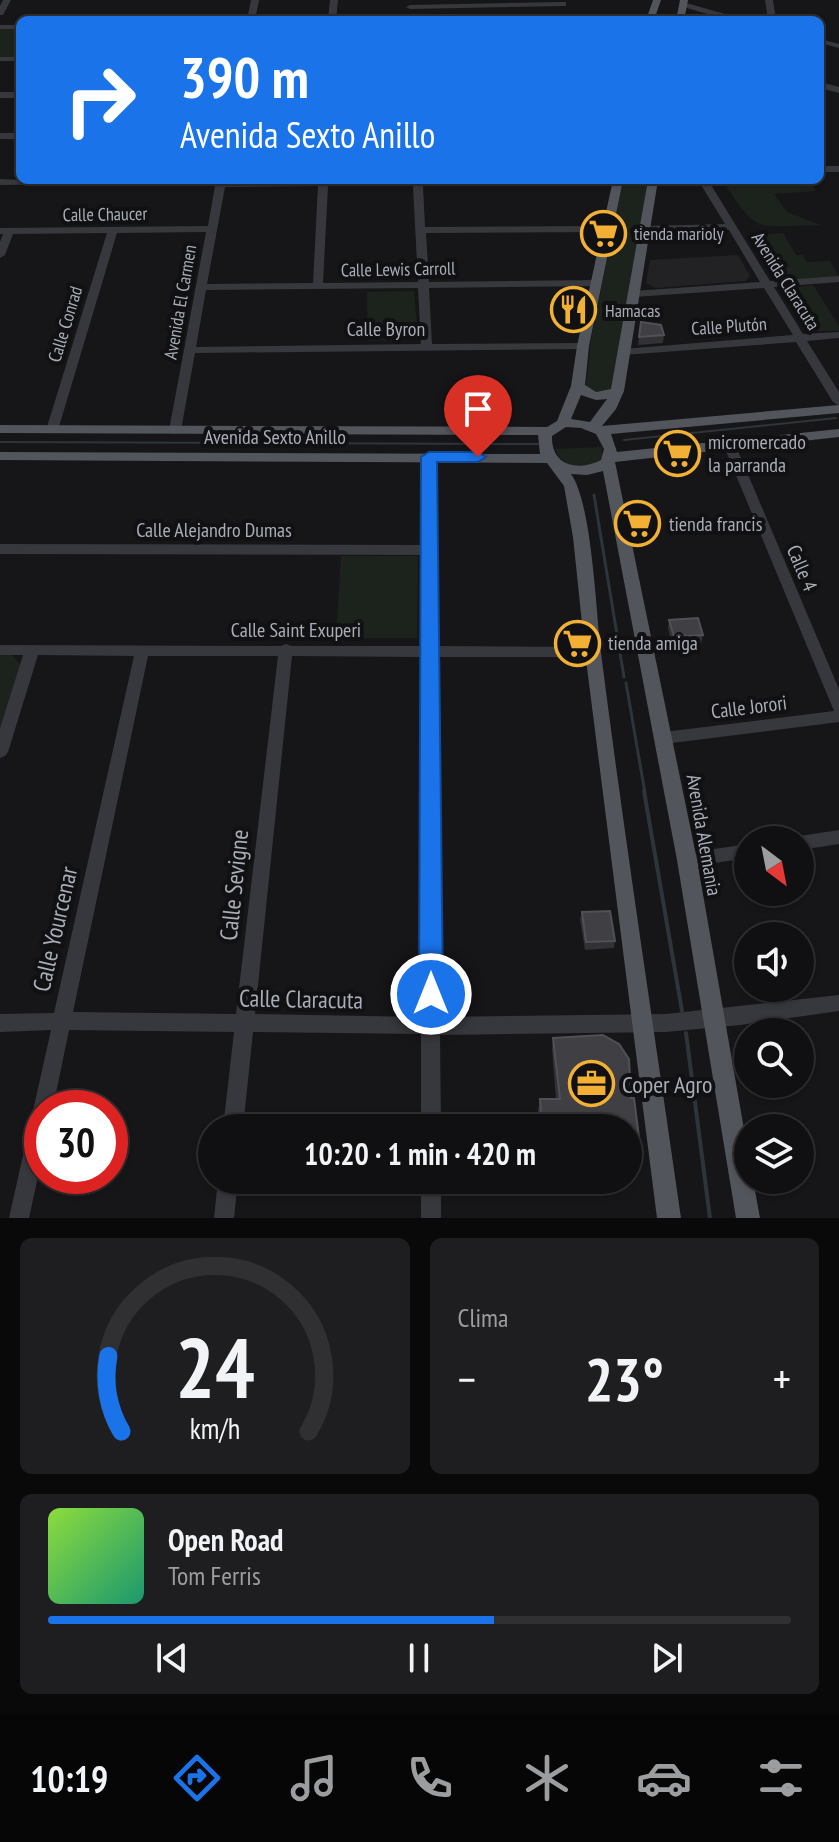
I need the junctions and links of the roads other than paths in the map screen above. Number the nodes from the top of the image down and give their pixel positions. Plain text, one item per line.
1 (7, 0) edge
2 (410, 4) edge
3 (564, 5) edge
4 (485, 6) junction
5 (682, 9) edge
6 (0, 13) edge
7 (486, 16) edge
8 (722, 16) edge
9 (220, 184) edge
10 (323, 184) edge
11 (418, 184) edge
12 (617, 184) edge
13 (652, 184) edge
14 (705, 184) edge
15 (731, 227) junction
16 (113, 229) junction
17 (211, 229) junction
18 (609, 229) junction
19 (645, 229) junction
20 (422, 230) junction
21 (4, 231) edge
22 (0, 255) edge
23 (839, 279) edge
24 (596, 283) junction
25 (767, 284) junction
26 (424, 285) junction
27 (318, 286) junction
28 (201, 287) junction
29 (634, 294) junction
30 (839, 335) edge
31 (800, 338) junction
32 (583, 346) junction
33 (427, 347) junction
34 (189, 350) junction
35 (623, 352) junction
36 (578, 386) junction
37 (617, 391) junction
38 (838, 409) edge
39 (563, 423) junction
40 (0, 429) edge
41 (598, 429) junction
42 (52, 430) junction
43 (175, 430) junction
44 (547, 431) junction
45 (839, 433) edge
46 (729, 444) junction
47 (0, 456) edge
48 (429, 457) junction
49 (609, 460) junction
50 (553, 462) junction
51 (0, 549) edge
52 (429, 550) junction
53 (286, 649) junction
54 (0, 650) edge
55 (32, 650) junction
56 (142, 651) junction
57 (428, 651) junction
58 (593, 652) junction
59 (839, 707) edge
60 (839, 716) edge
61 (664, 738) junction
62 (0, 752) edge
63 (839, 837) edge
64 (814, 841) edge
65 (734, 853) edge
66 (687, 860) junction
67 (839, 1003) edge
68 (713, 1019) junction
69 (60, 1021) junction
70 (244, 1021) junction
71 (0, 1023) edge
72 (642, 1024) junction
73 (431, 1026) junction
74 (234, 1114) edge
75 (431, 1114) edge
76 (227, 1194) edge
77 (431, 1194) edge
78 (19, 1218) edge
79 (224, 1218) edge
80 (431, 1218) edge
81 (669, 1218) edge
82 (748, 1218) edge

1 - 6 street
2 - 4 street
3 - 4 street
4 - 7 street
5 - 8 street
9 - 17 street, Avenida El Carmen
10 - 27 street
11 - 20 street
12 - 18 main road
13 - 19 main road
14 - 15 street, Avenida Claracuta
15 - 19 street
15 - 25 street, Avenida Claracuta
16 - 17 street, Calle Chaucer
16 - 21 street, Calle Chaucer
16 - 42 street, Calle Conrad
17 - 28 street, Avenida El Carmen
18 - 20 street
18 - 24 main road
19 - 29 main road
20 - 26 street
21 - 22 street
23 - 25 street
24 - 26 street, Calle Lewis Carroll
24 - 32 main road
25 - 29 street
25 - 31 street, Avenida Claracuta
26 - 27 street, Calle Lewis Carroll
26 - 33 street
27 - 28 street, Calle Lewis Carroll
28 - 34 street, Avenida El Carmen
29 - 35 main road
30 - 31 street, Calle Plutón
31 - 35 street, Calle Plutón
31 - 38 street, Avenida Claracuta
32 - 33 street, Calle Byron
32 - 36 main road
33 - 34 street, Calle Byron
34 - 43 street, Avenida El Carmen
35 - 37 main road
36 - 37 main road
36 - 39 main road
37 - 41 main road
38 - 41 main road
39 - 41 main road
39 - 44 main road
40 - 42 main road, Avenida Sexto Anillo
41 - 49 main road
42 - 43 main road, Avenida Sexto Anillo
43 - 44 main road, Avenida Sexto Anillo
44 - 50 main road
45 - 46 main road
46 - 49 main road
46 - 59 street, Calle 4
47 - 48 main road, Avenida Sexto Anillo
48 - 50 main road, Avenida Sexto Anillo
48 - 52 street
49 - 50 main road
49 - 61 main road, Avenida Alemania
50 - 58 main road
51 - 52 street, Calle Alejandro Dumas
52 - 57 street
53 - 56 street, Calle Saint Exuperi
53 - 57 street, Calle Saint Exuperi
53 - 70 street, Calle Sevigne
54 - 55 street, Calle Saint Exuperi
55 - 56 street, Calle Saint Exuperi
55 - 62 street
56 - 69 street, Calle Yourcenar
57 - 58 street, Calle Saint Exuperi
57 - 73 street
58 - 72 main road
60 - 61 street, Calle Jorori
61 - 66 main road, Avenida Alemania
63 - 64 street
65 - 66 street
66 - 68 main road, Avenida Alemania
67 - 68 street, Calle Claracuta
68 - 72 street, Calle Claracuta
68 - 82 main road, Avenida Alemania
69 - 70 street, Calle Claracuta
69 - 71 street, Calle Claracuta
69 - 78 street, Calle Yourcenar
70 - 73 street, Calle Claracuta
70 - 74 street, Calle Sevigne
72 - 73 street, Calle Claracuta
72 - 81 main road
73 - 75 street
76 - 79 street
77 - 80 street

